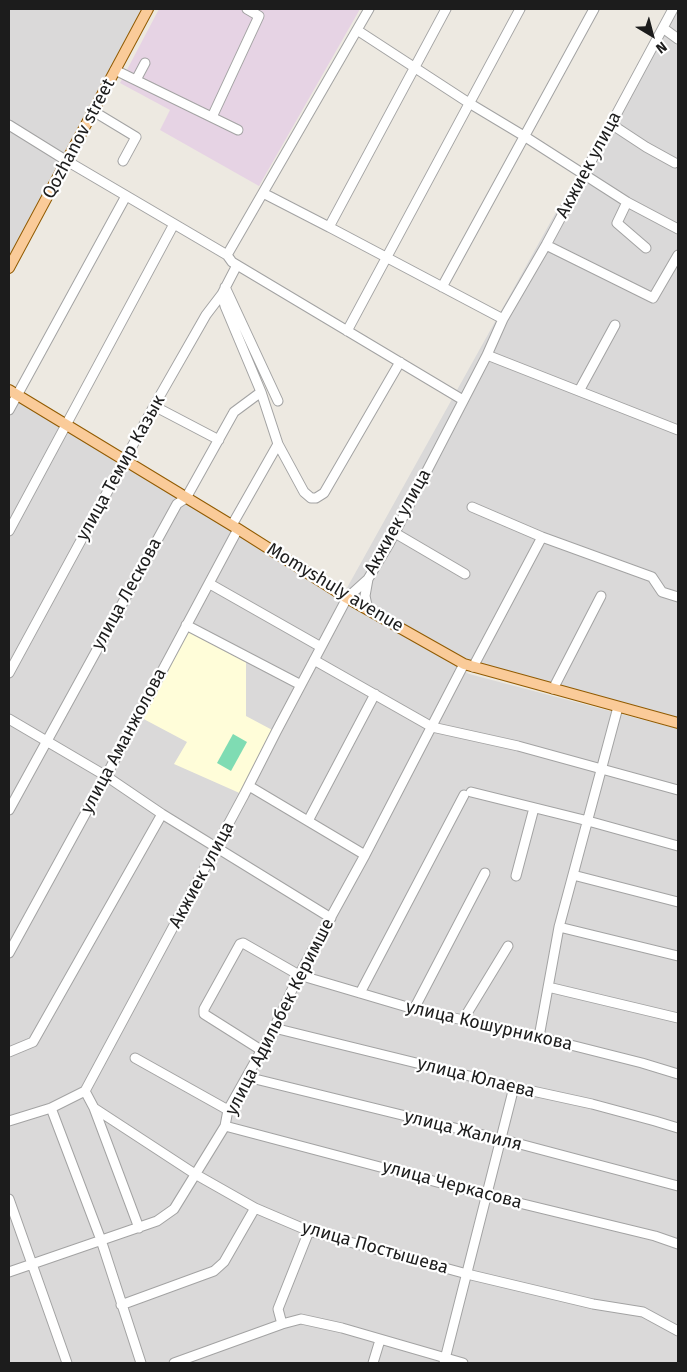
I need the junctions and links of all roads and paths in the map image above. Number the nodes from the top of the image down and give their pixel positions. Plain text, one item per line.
1 (148, 9) edge
2 (247, 9) edge
3 (369, 9) edge
4 (446, 9) edge
5 (520, 9) edge
6 (594, 9) edge
7 (673, 9) edge
8 (663, 28) junction
9 (357, 30) junction
10 (678, 39) edge
11 (145, 63) dead end
12 (414, 67) junction
13 (115, 70) junction
14 (136, 80) junction
15 (469, 103) junction
16 (93, 112) junction
17 (212, 117) junction
18 (611, 124) junction
19 (9, 125) edge
20 (238, 130) dead end
21 (524, 136) junction
22 (67, 162) junction
23 (122, 162) dead end
24 (676, 163) dead end
25 (584, 174) junction
26 (263, 193) junction
27 (126, 196) junction
28 (627, 202) junction
29 (174, 224) junction
30 (330, 227) junction
31 (678, 229) edge
32 (546, 245) junction
33 (646, 248) dead end
34 (227, 255) junction
35 (678, 255) edge
36 (386, 257) junction
37 (237, 264) junction
38 (9, 268) edge
39 (442, 287) junction
40 (224, 290) junction
41 (503, 319) junction
42 (615, 326) dead end
43 (347, 331) junction
44 (487, 355) junction
45 (400, 362) junction
46 (578, 391) junction
47 (261, 392) junction
48 (13, 393) edge
49 (463, 400) junction
50 (278, 401) dead end
51 (154, 406) junction
52 (9, 410) edge
53 (67, 426) junction
54 (678, 430) edge
55 (219, 440) junction
56 (278, 444) junction
57 (124, 461) junction
58 (186, 498) junction
59 (472, 507) dead end
60 (235, 527) junction
61 (9, 531) edge
62 (395, 532) junction
63 (542, 537) junction
64 (465, 574) dead end
65 (368, 579) junction
66 (210, 584) junction
67 (601, 596) dead end
68 (678, 597) edge
69 (347, 598) junction
70 (368, 610) junction
71 (186, 625) junction
72 (321, 647) junction
73 (314, 660) junction
74 (468, 666) junction
75 (9, 674) edge
76 (301, 685) junction
77 (553, 689) junction
78 (375, 694) junction
79 (618, 707) junction
80 (9, 719) edge
81 (678, 723) edge
82 (432, 727) junction
83 (46, 740) junction
84 (601, 770) junction
85 (106, 776) junction
86 (249, 786) junction
87 (678, 790) edge
88 (534, 808) junction
89 (9, 810) edge
90 (162, 814) junction
91 (308, 821) junction
92 (588, 821) junction
93 (678, 846) edge
94 (216, 847) junction
95 (365, 855) junction
96 (485, 873) dead end
97 (573, 875) junction
98 (516, 876) dead end
99 (678, 902) edge
100 (331, 918) junction
101 (559, 927) junction
102 (508, 946) dead end
103 (9, 953) edge
104 (678, 956) edge
105 (299, 975) junction
106 (548, 987) junction
107 (360, 993) junction
108 (414, 1009) junction
109 (678, 1018) edge
110 (463, 1020) junction
111 (274, 1028) junction
112 (539, 1037) junction
113 (261, 1050) junction
114 (9, 1052) edge
115 (135, 1058) dead end
116 (678, 1074) edge
117 (247, 1077) junction
118 (514, 1087) junction
119 (84, 1092) junction
120 (51, 1108) junction
121 (94, 1108) junction
122 (228, 1110) junction
123 (9, 1121) edge
124 (225, 1126) junction
125 (678, 1128) edge
126 (500, 1140) junction
127 (195, 1174) junction
128 (678, 1186) edge
129 (486, 1195) junction
130 (9, 1199) edge
131 (255, 1208) junction
132 (139, 1228) junction
133 (309, 1231) junction
134 (101, 1240) junction
135 (678, 1244) edge
136 (32, 1264) junction
137 (9, 1272) edge
138 (467, 1274) junction
139 (121, 1305) junction
140 (282, 1324) junction
141 (678, 1330) edge
142 (380, 1340) junction
143 (445, 1361) edge
144 (67, 1363) edge
145 (142, 1363) edge
146 (174, 1363) edge
147 (373, 1363) edge
148 (463, 1363) edge

1 - 13 main road, Qozhanov street
2 - 17 street
3 - 9 street
4 - 12 street
5 - 15 street
6 - 21 street
7 - 8 street, Акжиек улица
8 - 10 street
8 - 18 street, Акжиек улица
9 - 12 street
9 - 26 street
11 - 14 street
12 - 15 street
12 - 30 street
13 - 14 street
13 - 16 main road, Qozhanov street
14 - 17 street
15 - 21 street
15 - 36 street
16 - 22 main road, Qozhanov street
16 - 23 street
17 - 20 street
18 - 24 street
18 - 25 street, Акжиек улица
19 - 22 street
21 - 25 street
21 - 39 street
22 - 27 street
22 - 38 main road, Qozhanov street
25 - 28 street
25 - 32 street, Акжиек улица
26 - 30 street
26 - 34 street
27 - 29 street
27 - 48 street
28 - 31 street
28 - 33 street
29 - 34 street
29 - 53 street
30 - 36 street
32 - 35 street
32 - 41 street, Акжиек улица
34 - 37 street
36 - 39 street
36 - 43 street
37 - 40 street, улица Темир Казык
37 - 43 street
39 - 41 street
40 - 47 street
40 - 50 street
40 - 51 street, улица Темир Казык
41 - 44 street, Акжиек улица
42 - 46 street
43 - 45 street
44 - 46 street
44 - 49 street, Акжиек улица
45 - 49 street
45 - 56 street
46 - 54 street
47 - 55 street, улица Лескова
47 - 56 street
48 - 52 street
48 - 53 main road, Momyshuly avenue
49 - 62 street, Акжиек улица
51 - 55 street
51 - 57 street, улица Темир Казык
53 - 57 main road, Momyshuly avenue
53 - 61 street
55 - 58 street, улица Лескова
56 - 60 street, улица Аманжолова
57 - 58 main road, Momyshuly avenue
57 - 75 street, улица Темир Казык
58 - 60 main road, Momyshuly avenue
58 - 83 street, улица Лескова
59 - 63 street
60 - 66 street, улица Аманжолова
60 - 69 main road, Momyshuly avenue
62 - 64 street
62 - 65 street, Акжиек улица
63 - 68 street
63 - 74 street, улица Адильбек Керимше
65 - 69 street, Акжиек улица
65 - 70 street
66 - 71 street, улица Аманжолова
66 - 72 street
67 - 77 street
69 - 70 main road, Momyshuly avenue
69 - 72 street, Акжиек улица
70 - 74 main road, Momyshuly avenue
71 - 76 street
71 - 85 street, улица Аманжолова
72 - 73 street, Акжиек улица
73 - 76 street, Акжиек улица
73 - 78 street
74 - 77 main road, Momyshuly avenue
74 - 82 street, улица Адильбек Керимше
76 - 86 street, Акжиек улица
77 - 79 main road, Momyshuly avenue
78 - 82 street
78 - 91 street
79 - 81 main road, Momyshuly avenue
79 - 84 street
80 - 83 street
82 - 84 street
82 - 95 street, улица Адильбек Керимше
83 - 85 street
83 - 89 street, улица Лескова
84 - 87 street
84 - 92 street
85 - 90 street
85 - 103 street, улица Аманжолова
86 - 91 street
86 - 94 street, Акжиек улица
88 - 92 street
88 - 98 street
88 - 107 street
90 - 94 street
90 - 114 street
91 - 95 street
92 - 93 street
92 - 97 street
94 - 100 street
94 - 119 street, Акжиек улица
95 - 100 street, улица Адильбек Керимше
96 - 108 street
97 - 99 street
97 - 101 street
100 - 105 street, улица Адильбек Керимше
101 - 104 street
101 - 106 street
102 - 110 street
105 - 107 street, улица Кошурникова
105 - 111 street, улица Адильбек Керимше
105 - 113 street, улица Кошурникова
106 - 109 street
106 - 112 street
107 - 108 street, улица Кошурникова
108 - 110 street, улица Кошурникова
110 - 112 street, улица Кошурникова
111 - 113 street, улица Адильбек Керимше
111 - 118 street, улица Юлаева
112 - 116 street, улица Кошурникова
113 - 117 street, улица Адильбек Керимше
115 - 122 street
117 - 122 street, улица Адильбек Керимше
117 - 126 street, улица Жалиля
118 - 125 street, улица Юлаева
118 - 126 street
119 - 120 street
119 - 121 street
120 - 123 street
120 - 134 street
121 - 127 street, улица Постышева
121 - 132 street
122 - 124 street, улица Адильбек Керимше
124 - 127 street, улица Адильбек Керимше
124 - 129 street, улица Черкасова
126 - 128 street, улица Жалиля
126 - 129 street
127 - 131 street, улица Постышева
127 - 132 street, улица Адильбек Керимше
129 - 135 street, улица Черкасова
129 - 138 street
130 - 136 street
131 - 133 street, улица Постышева
131 - 139 street
132 - 134 street, улица Адильбек Керимше
133 - 138 street, улица Постышева
133 - 140 street
134 - 136 street, улица Адильбек Керимше
134 - 139 street
136 - 137 street, улица Адильбек Керимше
136 - 144 street
138 - 141 street, улица Постышева
138 - 143 street
139 - 145 street
140 - 142 street
140 - 146 street
142 - 143 street
142 - 147 street
143 - 148 street

